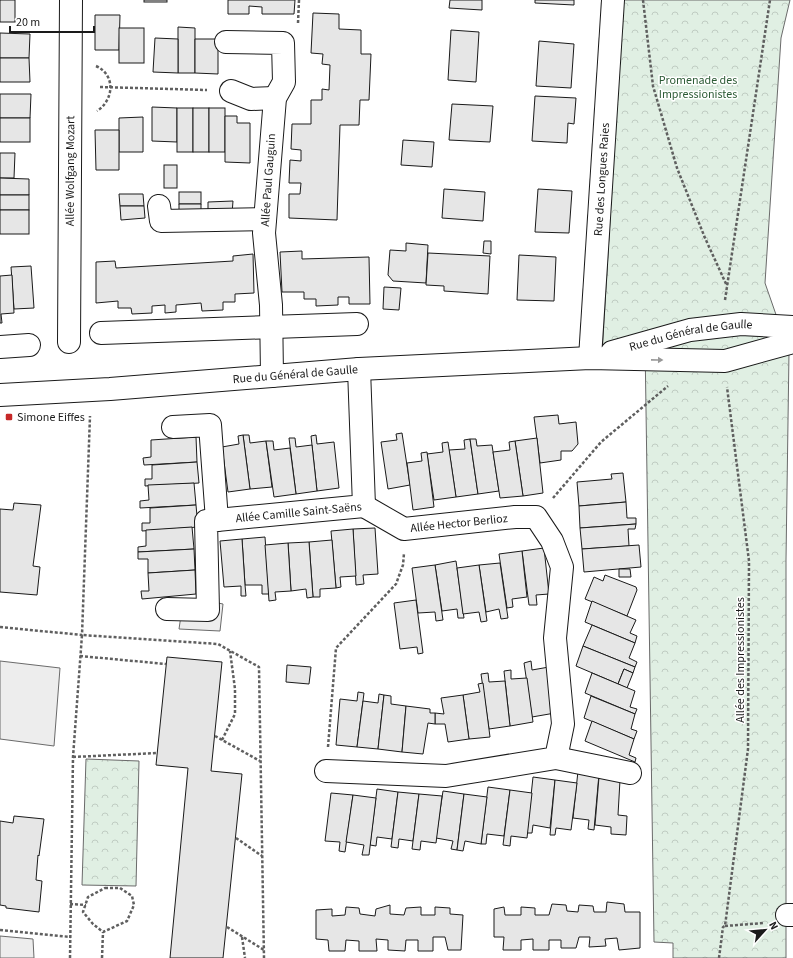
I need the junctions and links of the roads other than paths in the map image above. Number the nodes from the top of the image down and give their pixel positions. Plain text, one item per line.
1 (71, 0) edge
2 (613, 0) edge
3 (226, 42) dead end
4 (232, 91) road end
5 (275, 98) junction
6 (159, 206) dead end
7 (265, 219) junction
8 (357, 324) dead end
9 (271, 327) junction
10 (793, 327) edge
11 (101, 333) dead end
12 (69, 342) dead end
13 (793, 342) edge
14 (29, 345) dead end
15 (0, 347) edge
16 (590, 358) junction
17 (359, 369) junction
18 (272, 376) junction
19 (0, 395) edge
20 (173, 427) dead end
21 (364, 506) junction
22 (217, 520) junction
23 (167, 609) dead end
24 (556, 758) junction
25 (326, 771) road end
26 (630, 774) dead end

1 - 12 street, Allée Wolfgang Mozart
2 - 16 street, Rue des Longues Raies
3 - 5 street, Allée Paul Gauguin
4 - 5 street
5 - 7 street, Allée Paul Gauguin
6 - 7 street
7 - 9 street, Allée Paul Gauguin
8 - 9 street
9 - 11 street
9 - 18 street, Allée Paul Gauguin
10 - 16 street, Rue du Général de Gaulle
16 -> 13 street, Rue du Général de Gaulle
14 - 15 street
16 - 17 street, Rue du Général de Gaulle
17 - 18 street, Rue du Général de Gaulle
17 - 21 street, Allée Camille Saint-Saëns
18 - 19 street, Rue du Général de Gaulle
20 - 22 street
21 - 22 street, Allée Camille Saint-Saëns
21 - 24 street, Allée Hector Berlioz
22 - 23 street
24 - 25 street
24 - 26 street

